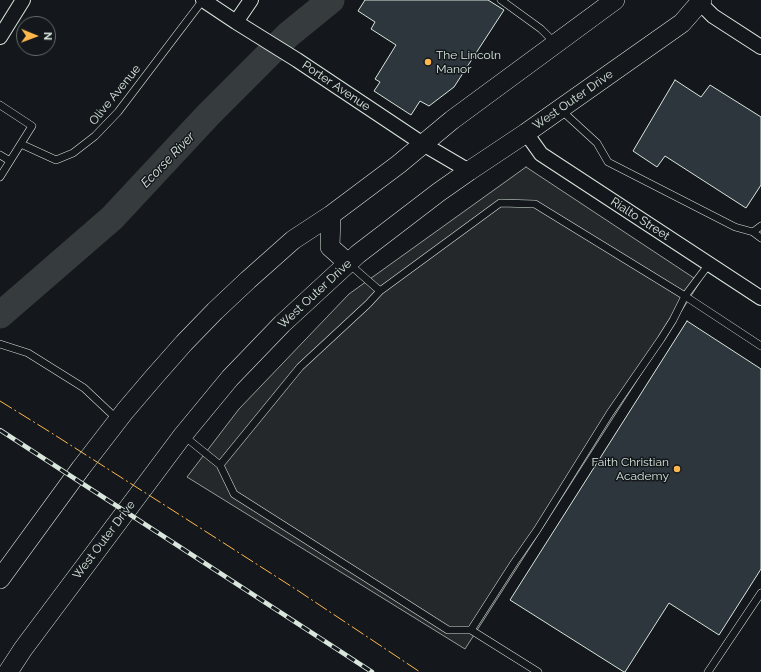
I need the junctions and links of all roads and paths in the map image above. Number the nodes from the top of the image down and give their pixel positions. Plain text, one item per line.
1 (23, 0) edge
2 (203, 0) edge
3 (251, 0) edge
4 (501, 0) edge
5 (615, 0) edge
6 (699, 1) edge
7 (236, 22) junction
8 (0, 37) edge
9 (556, 43) junction
10 (761, 47) edge
11 (0, 105) edge
12 (560, 109) junction
13 (526, 133) junction
14 (21, 144) junction
15 (423, 144) junction
16 (0, 155) edge
17 (10, 161) junction
18 (469, 171) junction
19 (0, 177) edge
20 (331, 215) junction
21 (761, 226) edge
22 (753, 232) junction
23 (761, 238) edge
24 (348, 263) junction
25 (709, 264) junction
26 (380, 291) junction
27 (685, 296) junction
28 (761, 298) edge
29 (0, 344) edge
30 (761, 346) edge
31 (118, 421) junction
32 (183, 434) junction
33 (220, 465) junction
34 (0, 579) edge
35 (761, 593) edge
36 (471, 630) junction
37 (8, 672) edge
38 (538, 672) edge
39 (708, 672) edge

1 - 8 street
2 - 7 street, Porter Avenue
2 - 14 lane, Olive Avenue
3 - 7 street
4 - 9 lane
5 - 9 main road
6 - 10 street
6 - 12 main road, West Outer Drive
7 - 15 street, Porter Avenue
9 - 15 main road
11 - 14 lane
12 - 13 main road, West Outer Drive
12 - 22 lane
13 - 18 main road, West Outer Drive
13 - 25 street, Rialto Street
14 - 17 lane
15 - 18 street, Porter Avenue
15 - 20 main road
16 - 17 lane
17 - 19 lane
18 - 24 main road, West Outer Drive
20 - 24 main road
20 - 31 main road
21 - 22 lane
22 - 23 lane
24 - 26 lane
24 - 32 main road, West Outer Drive
25 - 27 lane
25 - 28 street, Rialto Street
26 - 27 lane
26 - 33 lane
27 - 30 lane
27 - 36 lane
29 - 31 lane
31 - 34 main road
32 - 33 lane
32 - 37 main road, West Outer Drive
33 - 36 lane
35 - 39 lane
36 - 38 lane

